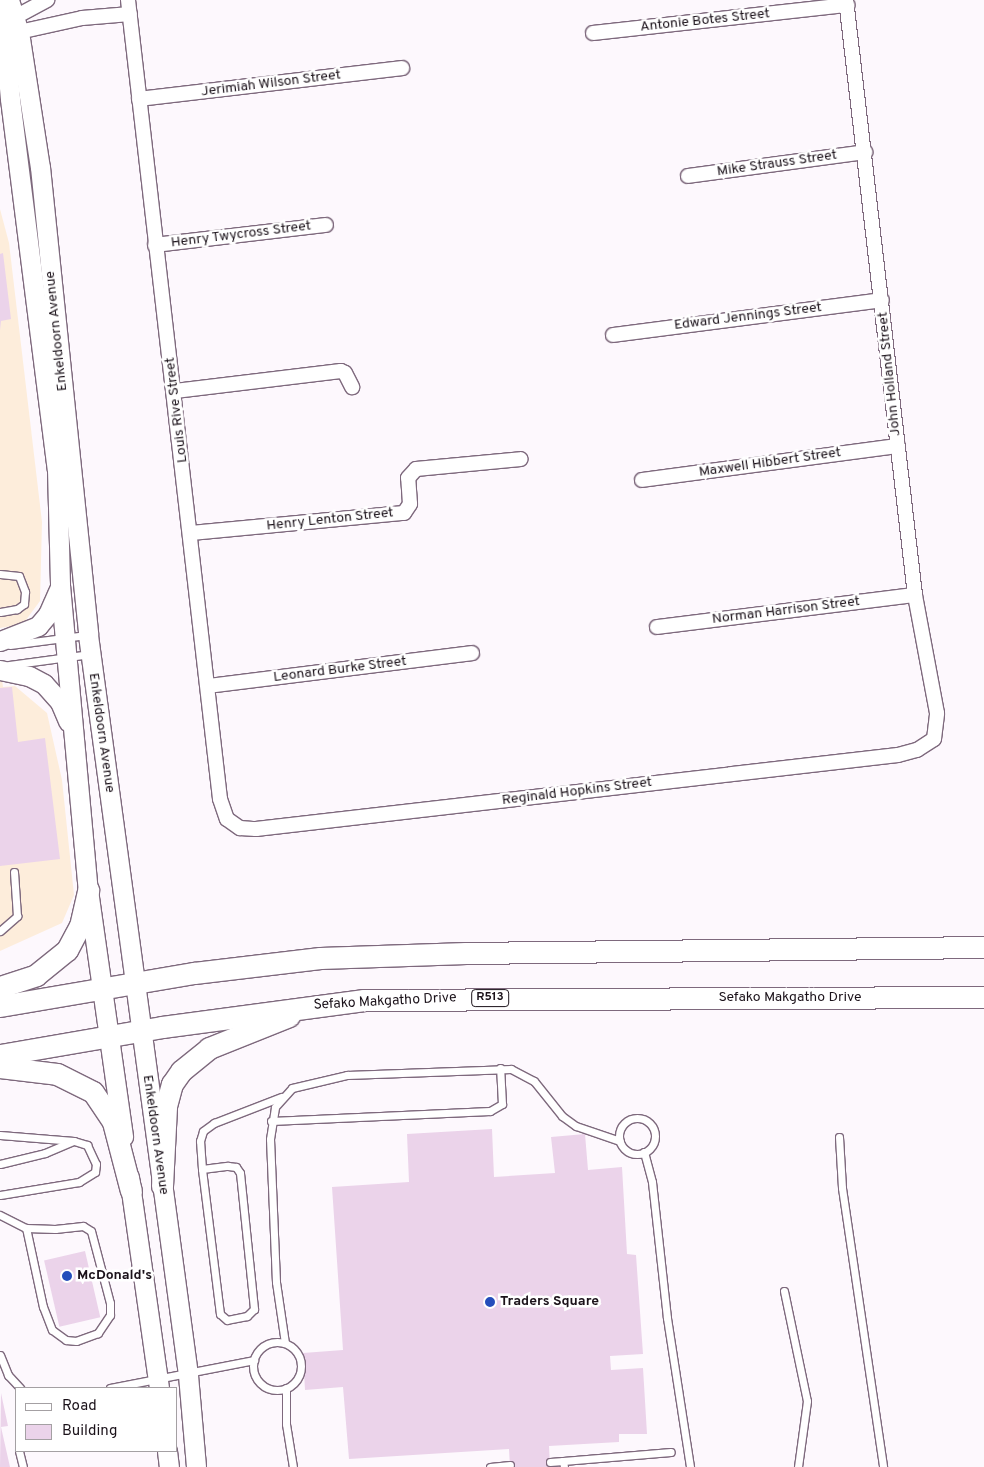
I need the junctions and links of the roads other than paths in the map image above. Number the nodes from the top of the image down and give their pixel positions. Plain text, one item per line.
1 (1, 0) edge
2 (9, 0) edge
3 (47, 0) edge
4 (128, 0) edge
5 (847, 3) edge
6 (130, 14) junction
7 (7, 28) edge
8 (592, 33) dead end
9 (402, 68) dead end
10 (0, 79) edge
11 (10, 99) junction
12 (139, 99) junction
13 (866, 152) junction
14 (688, 176) dead end
15 (326, 225) dead end
16 (155, 245) junction
17 (882, 300) junction
18 (613, 335) dead end
19 (352, 387) dead end
20 (175, 391) junction
21 (898, 446) junction
22 (520, 459) dead end
23 (642, 480) dead end
24 (191, 533) junction
25 (0, 574) edge
26 (60, 585) junction
27 (915, 595) junction
28 (0, 612) edge
29 (657, 627) dead end
30 (88, 634) junction
31 (65, 637) junction
32 (0, 642) edge
33 (0, 646) edge
34 (472, 653) dead end
35 (91, 654) junction
36 (68, 657) junction
37 (0, 666) edge
38 (0, 670) edge
39 (208, 686) junction
40 (75, 739) junction
41 (929, 745) joint
42 (227, 819) joint
43 (14, 872) dead end
44 (88, 890) junction
45 (0, 931) edge
46 (984, 947) edge
47 (134, 983) junction
48 (0, 987) edge
49 (102, 990) junction
50 (984, 998) edge
51 (314, 1005) junction
52 (0, 1006) edge
53 (140, 1030) junction
54 (108, 1035) junction
55 (0, 1055) edge
56 (0, 1067) edge
57 (500, 1068) junction
58 (282, 1096) junction
59 (271, 1121) junction
60 (0, 1136) edge
61 (839, 1137) dead end
62 (74, 1140) junction
63 (620, 1141) junction
64 (644, 1152) junction
65 (0, 1164) edge
66 (202, 1168) junction
67 (162, 1186) junction
68 (132, 1191) junction
69 (0, 1195) edge
70 (0, 1214) edge
71 (26, 1228) junction
72 (784, 1291) dead end
73 (285, 1343) junction
74 (0, 1355) edge
75 (254, 1360) junction
76 (188, 1375) junction
77 (159, 1384) edge
78 (19, 1387) edge
79 (122, 1387) edge
80 (286, 1388) junction
81 (19, 1452) edge
82 (167, 1452) edge
83 (670, 1452) dead end
84 (550, 1462) dead end
85 (563, 1464) edge
86 (510, 1465) dead end
87 (23, 1467) edge
88 (169, 1467) edge
89 (196, 1467) edge
90 (293, 1467) edge
91 (492, 1467) edge
92 (690, 1467) edge
93 (798, 1467) edge
94 (883, 1467) edge

1 - 7 street, Enkeldoorn Avenue
2 - 7 street, Enkeldoorn Avenue
3 - 7 street
4 - 6 street, Louis Rive Street
5 - 8 street, Antonie Botes Street
5 - 13 street, John Holland Street
6 - 7 street
6 - 12 street, Louis Rive Street
7 - 11 street, Enkeldoorn Avenue
7 - 30 street, Enkeldoorn Avenue
9 - 12 street, Jerimiah Wilson Street
10 - 11 street
11 - 26 street, Enkeldoorn Avenue
12 - 16 street, Louis Rive Street
13 - 14 street, Mike Strauss Street
13 - 17 street, John Holland Street
15 - 16 street, Henry Twycross Street
16 - 20 street, Louis Rive Street
17 - 18 street, Edward Jennings Street
17 - 21 street, John Holland Street
19 - 20 street
20 - 24 street, Louis Rive Street
21 - 23 street, Maxwell Hibbert Street
21 - 27 street, John Holland Street
22 - 24 street, Henry Lenton Street
24 - 39 street, Louis Rive Street
25 - 28 lane
26 - 31 street, Enkeldoorn Avenue
26 - 32 street
27 - 29 street, Norman Harrison Street
27 - 41 street, John Holland Street
30 - 31 lane
30 - 35 street, Enkeldoorn Avenue
31 - 33 lane
31 - 36 street, Enkeldoorn Avenue
34 - 39 street, Leonard Burke Street
35 - 36 lane
35 - 47 street, Enkeldoorn Avenue
36 - 37 lane
36 - 40 street, Enkeldoorn Avenue
38 - 40 street
39 - 42 street, Louis Rive Street
40 - 44 street, Enkeldoorn Avenue
41 - 42 street, Reginald Hopkins Street
43 - 45 lane
44 - 48 main road
44 - 49 street, Enkeldoorn Avenue
46 - 47 main road
47 - 49 main road
47 - 53 street, Enkeldoorn Avenue
49 - 52 main road
49 - 54 street, Enkeldoorn Avenue
50 - 51 main road, Sefako Makgatho Drive / R513
51 - 53 main road, Sefako Makgatho Drive / R513
51 - 67 main road
53 - 54 main road, Sefako Makgatho Drive / R513
53 - 67 street, Enkeldoorn Avenue
54 - 55 main road, Sefako Makgatho Drive / R513
54 - 68 street, Enkeldoorn Avenue
56 - 68 main road
57 - 58 lane
57 - 59 lane
57 - 63 lane
58 - 59 lane
58 - 66 lane
59 - 73 lane
60 - 62 lane
61 - 94 lane
62 - 65 lane
62 - 69 lane
63 - 64 lane
63 - 64 lane
64 - 92 lane
66 - 66 lane
67 - 76 street, Enkeldoorn Avenue
68 - 77 street, Enkeldoorn Avenue
70 - 71 lane
71 - 71 lane
72 - 93 lane
73 - 75 lane
73 - 80 lane
74 - 78 lane
75 - 76 lane
75 - 80 lane
76 - 77 lane
76 - 89 street, Enkeldoorn Avenue
77 - 79 lane
80 - 90 lane
81 - 87 lane
82 - 88 street
83 - 85 lane
84 - 85 lane
86 - 91 lane

